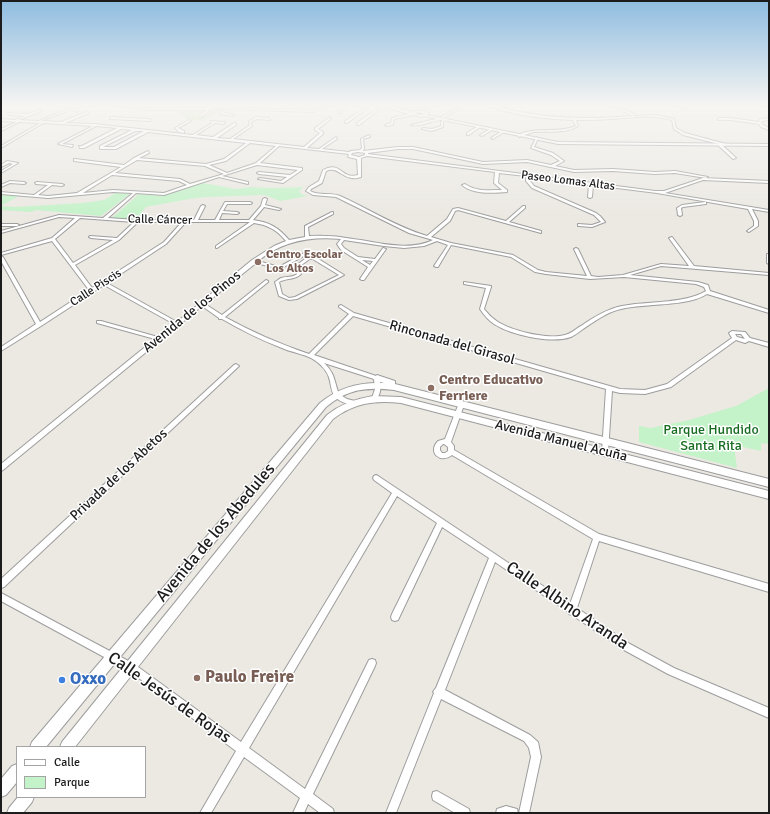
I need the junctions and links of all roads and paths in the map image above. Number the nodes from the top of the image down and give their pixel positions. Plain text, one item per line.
1 (61, 143) edge
2 (88, 143) edge
3 (91, 143) edge
4 (108, 143) edge
5 (124, 143) edge
6 (248, 143) edge
7 (259, 143) edge
8 (311, 143) edge
9 (329, 143) edge
10 (363, 143) edge
11 (534, 143) edge
12 (554, 143) edge
13 (718, 143) edge
14 (722, 144) junction
15 (769, 144) edge
16 (279, 145) junction
17 (72, 146) dead end
18 (305, 148) junction
19 (319, 150) junction
20 (361, 151) junction
21 (148, 152) dead end
22 (349, 153) junction
23 (366, 154) junction
24 (359, 158) junction
25 (734, 158) dead end
26 (135, 159) junction
27 (74, 160) dead end
28 (112, 161) dead end
29 (99, 163) junction
30 (256, 164) junction
31 (206, 165) junction
32 (1, 166) edge
33 (124, 166) junction
34 (552, 166) junction
35 (1, 172) edge
36 (497, 172) junction
37 (258, 173) dead end
38 (111, 174) junction
39 (227, 174) junction
40 (290, 176) junction
41 (528, 176) junction
42 (219, 177) junction
43 (260, 179) dead end
44 (706, 179) junction
45 (10, 182) junction
46 (37, 182) dead end
47 (769, 182) edge
48 (1, 183) edge
49 (24, 183) dead end
50 (247, 183) dead end
51 (52, 184) junction
52 (591, 184) junction
53 (62, 185) dead end
54 (464, 185) dead end
55 (1, 186) edge
56 (191, 186) junction
57 (658, 192) junction
58 (1, 193) edge
59 (136, 193) junction
60 (77, 194) junction
61 (34, 196) junction
62 (590, 197) dead end
63 (265, 199) dead end
64 (715, 202) junction
65 (250, 203) dead end
66 (202, 206) dead end
67 (264, 206) junction
68 (524, 207) dead end
69 (749, 207) junction
70 (279, 209) dead end
71 (769, 211) edge
72 (221, 212) junction
73 (237, 213) dead end
74 (332, 213) dead end
75 (680, 215) dead end
76 (79, 217) junction
77 (106, 219) junction
78 (137, 221) junction
79 (185, 221) junction
80 (195, 221) junction
81 (216, 221) junction
82 (252, 221) junction
83 (507, 222) junction
84 (1, 225) edge
85 (26, 225) junction
86 (579, 225) dead end
87 (749, 231) dead end
88 (1, 232) edge
89 (540, 232) dead end
90 (91, 236) dead end
91 (307, 237) junction
92 (428, 237) junction
93 (53, 238) junction
94 (671, 238) dead end
95 (118, 239) junction
96 (343, 239) junction
97 (436, 240) junction
98 (288, 241) junction
99 (450, 244) junction
100 (217, 247) dead end
101 (384, 249) dead end
102 (576, 249) dead end
103 (309, 252) dead end
104 (1, 254) edge
105 (768, 255) dead end
106 (313, 256) joint
107 (1, 257) edge
108 (357, 258) junction
109 (376, 260) junction
110 (254, 261) junction
111 (769, 263) edge
112 (72, 265) junction
113 (436, 266) dead end
114 (371, 267) junction
115 (692, 267) junction
116 (769, 274) edge
117 (623, 276) junction
118 (590, 278) junction
119 (362, 279) dead end
120 (266, 281) dead end
121 (104, 283) junction
122 (466, 283) dead end
123 (92, 291) junction
124 (707, 292) junction
125 (202, 304) junction
126 (341, 306) dead end
127 (769, 312) edge
128 (352, 314) junction
129 (221, 318) junction
130 (99, 322) dead end
131 (178, 324) junction
132 (39, 325) junction
133 (160, 339) junction
134 (769, 345) edge
135 (1, 349) edge
136 (311, 355) junction
137 (236, 366) dead end
138 (378, 382) junction
139 (609, 388) junction
140 (336, 394) junction
141 (428, 396) joint
142 (375, 398) junction
143 (353, 403) junction
144 (461, 405) junction
145 (457, 415) junction
146 (606, 442) junction
147 (447, 443) junction
148 (452, 452) junction
149 (605, 452) junction
150 (1, 468) edge
151 (376, 478) dead end
152 (769, 483) edge
153 (396, 492) junction
154 (769, 495) edge
155 (441, 522) junction
156 (597, 537) junction
157 (493, 557) junction
158 (1, 584) edge
159 (769, 588) edge
160 (1, 596) edge
161 (572, 611) junction
162 (395, 617) dead end
163 (112, 656) junction
164 (372, 663) dead end
165 (131, 666) junction
166 (438, 692) junction
167 (769, 713) edge
168 (38, 746) edge
169 (68, 746) edge
170 (243, 749) junction
171 (16, 772) edge
172 (1, 790) edge
173 (306, 796) junction
174 (437, 796) dead end
175 (26, 798) edge
176 (14, 813) edge
177 (205, 813) edge
178 (298, 813) edge
179 (329, 813) edge
180 (391, 813) edge
181 (466, 813) edge
182 (501, 813) edge
183 (513, 813) edge
184 (524, 813) edge

1 - 17 street
2 - 3 street
4 - 5 street
6 - 31 street
7 - 16 street
8 - 18 street
9 - 19 street
10 - 20 street
11 - 34 street
12 - 14 street
13 - 14 street
14 - 15 street
14 - 25 street
16 - 18 street
16 - 30 street
18 - 19 street
19 - 22 street
20 - 22 street
20 - 23 street
21 - 26 street
22 - 24 street
23 - 24 street
23 - 34 street
23 - 36 street, Paseo Lomas Altas
24 - 92 street
26 - 31 street
26 - 33 street
27 - 29 street
28 - 29 street
29 - 33 street
30 - 39 street
30 - 40 street
31 - 39 street
32 - 35 street
33 - 38 street
34 - 44 street
36 - 41 street, Paseo Lomas Altas
36 - 54 street
37 - 40 street
38 - 56 street
38 - 60 street
39 - 42 street
40 - 43 street
41 - 52 street, Paseo Lomas Altas
41 - 86 street
42 - 50 street
42 - 56 street
44 - 47 street, Paseo Lomas Altas
44 - 57 street, Paseo Lomas Altas
45 - 48 street
45 - 49 street
45 - 55 street
46 - 51 street
51 - 53 street
51 - 61 street
52 - 57 street, Paseo Lomas Altas
52 - 62 street
56 - 59 street
57 - 64 street
58 - 61 street
59 - 60 street
59 - 77 street
60 - 61 street
63 - 67 street
64 - 69 street
64 - 75 street
65 - 72 street
66 - 80 street
67 - 70 street
67 - 82 street
68 - 83 street
69 - 71 street
69 - 87 street
72 - 73 street
72 - 81 street
74 - 91 street
76 - 77 street, Calle Cáncer
76 - 85 street, Calle Cáncer
76 - 93 street
77 - 78 street, Calle Cáncer
78 - 79 street, Calle Cáncer
78 - 95 street
79 - 80 street, Calle Cáncer
79 - 121 street, Calle Piscis
80 - 81 street, Calle Cáncer
81 - 82 street, Calle Cáncer
82 - 98 street, Calle Cáncer
82 - 100 street
83 - 89 street
83 - 92 street
84 - 85 street, Calle Cáncer
85 - 88 street, Calle Cáncer
90 - 95 street
91 - 96 street, Avenida de los Pinos
91 - 98 street, Avenida de los Pinos
92 - 97 street
93 - 104 street
93 - 112 street
94 - 115 street
95 - 112 street
96 - 97 street, Avenida de los Pinos
96 - 108 street
97 - 99 street
98 - 110 street, Avenida de los Pinos
99 - 113 street
99 - 118 street
101 - 109 street
102 - 118 street
103 - 110 street
105 - 111 street
106 - 106 street
107 - 132 street
108 - 109 street
108 - 114 street
109 - 114 street
110 - 125 street, Avenida de los Pinos
112 - 123 street
114 - 119 street
115 - 116 street
115 - 117 street
117 - 118 street
117 - 124 street
120 - 129 street
121 - 123 street, Calle Piscis
121 - 131 street
122 - 124 street
123 - 132 street, Calle Piscis
124 - 127 street
125 - 129 street
125 - 131 street, Avenida de los Pinos
126 - 128 street, Rinconada del Girasol
128 - 136 street
128 - 139 street, Rinconada del Girasol
129 - 136 street
130 - 133 street
131 - 133 street, Avenida de los Pinos
132 - 135 street, Calle Piscis
133 - 150 street, Avenida de los Pinos
134 - 139 street, Rinconada del Girasol
136 - 138 street
136 - 140 street
137 - 158 street, Privada de los Abetos
138 - 140 street, Avenida de los Abedules
138 - 141 street, Avenida de los Abedules
138 - 142 street
139 - 146 street
140 - 143 street
140 - 163 street, Avenida de los Abedules
141 - 144 street, Avenida Manuel Acuña
142 - 143 street, Avenida Manuel Acuña
142 - 145 street, Avenida Manuel Acuña
143 - 165 street, Avenida de los Abedules
144 - 145 street
144 - 146 street, Avenida Manuel Acuña
145 - 147 street
145 - 149 street, Avenida Manuel Acuña
146 - 149 street
146 - 152 street, Avenida Manuel Acuña
147 - 148 street
147 - 148 street
148 - 156 street
149 - 154 street, Avenida Manuel Acuña
151 - 153 street, Calle Albino Aranda
153 - 155 street, Calle Albino Aranda
153 - 170 street
155 - 157 street, Calle Albino Aranda
155 - 162 street
156 - 159 street
156 - 161 street
157 - 161 street, Calle Albino Aranda
157 - 166 street
160 - 163 street, Calle Jesús de Rojas
161 - 167 street, Calle Albino Aranda
163 - 165 street, Calle Jesús de Rojas
163 - 168 street, Avenida de los Abedules
164 - 173 street
165 - 169 street, Avenida de los Abedules
165 - 170 street, Calle Jesús de Rojas
166 - 180 street
166 - 184 street
170 - 173 street, Calle Jesús de Rojas
170 - 177 street
171 - 172 street
173 - 178 street
173 - 179 street, Calle Jesús de Rojas
174 - 181 street
175 - 176 street
182 - 183 street

